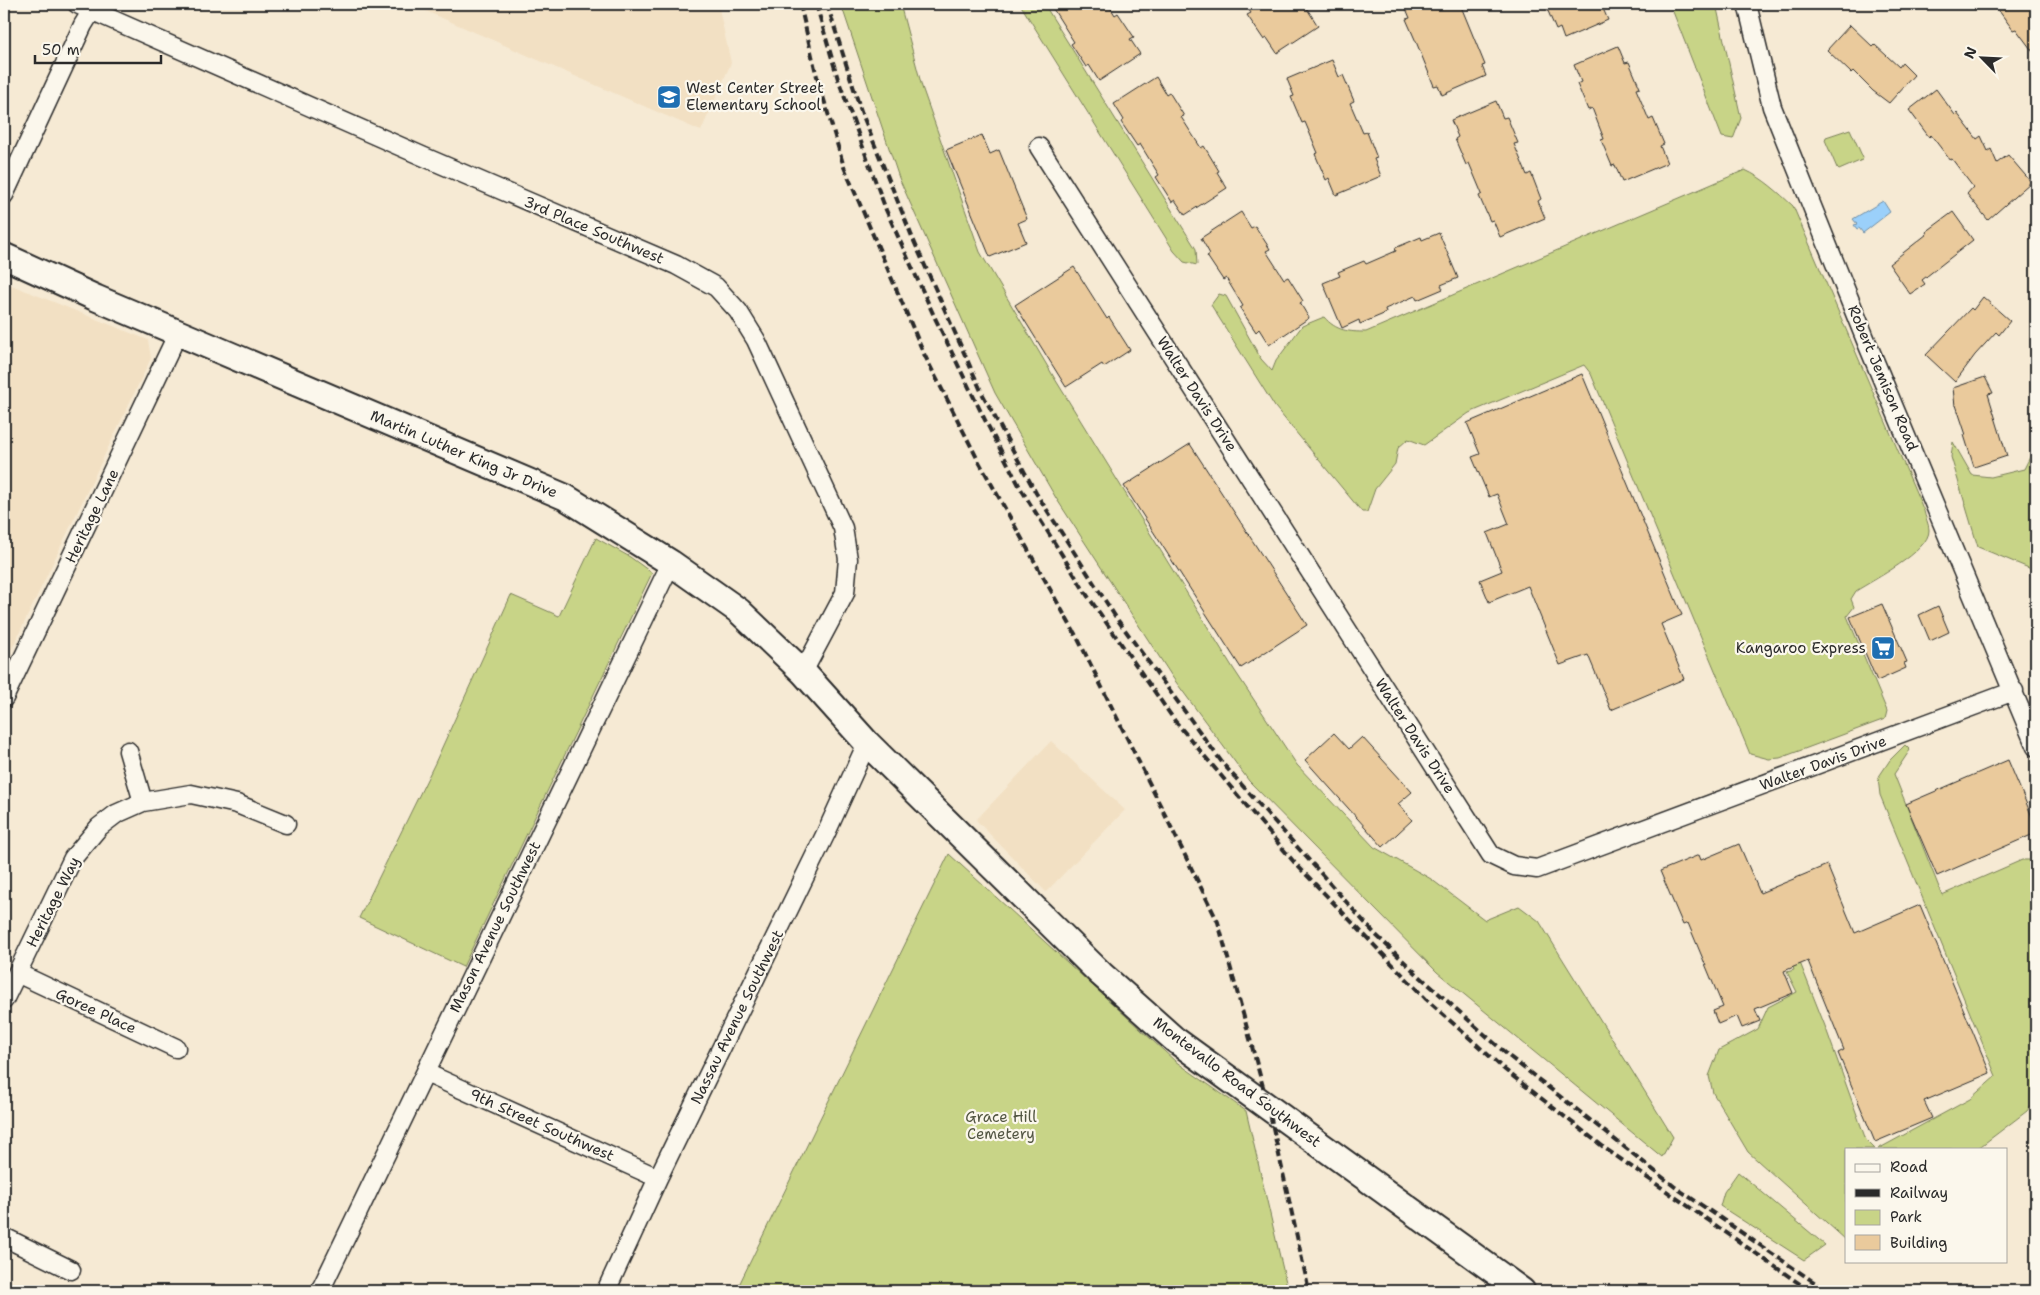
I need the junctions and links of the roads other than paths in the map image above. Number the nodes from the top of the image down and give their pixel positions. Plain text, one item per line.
1 (1747, 4) edge
2 (88, 6) edge
3 (1039, 147) dead end
4 (4, 195) edge
5 (4, 256) edge
6 (178, 333) junction
7 (671, 563) junction
8 (803, 672) junction
9 (2014, 691) junction
10 (4, 698) edge
11 (867, 743) junction
12 (2036, 747) edge
13 (128, 751) dead end
14 (144, 802) junction
15 (286, 824) dead end
16 (17, 973) junction
17 (4, 1000) edge
18 (176, 1048) dead end
19 (426, 1073) junction
20 (658, 1178) junction
21 (4, 1237) edge
22 (71, 1270) dead end
23 (320, 1291) edge
24 (606, 1291) edge
25 (1522, 1291) edge

1 - 9 street, Robert Jemison Road
2 - 4 street
2 - 8 street, 3rd Place Southwest
3 - 9 street, Walter Davis Drive
5 - 6 main road, Martin Luther King Jr Drive
6 - 7 main road, Martin Luther King Jr Drive
6 - 10 street, Heritage Lane
7 - 8 main road, Martin Luther King Jr Drive
7 - 19 street, Mason Avenue Southwest
8 - 11 main road, Martin Luther King Jr Drive
9 - 12 street, Robert Jemison Road
11 - 20 street, Nassau Avenue Southwest
11 - 25 main road, Montevallo Road Southwest
13 - 14 street
14 - 15 street, Heritage Way
14 - 16 street, Heritage Way
16 - 17 street, Heritage Way
16 - 18 street, Goree Place
19 - 20 street, 9th Street Southwest
19 - 23 street, Mason Avenue Southwest
20 - 24 street, Nassau Avenue Southwest
21 - 22 street

